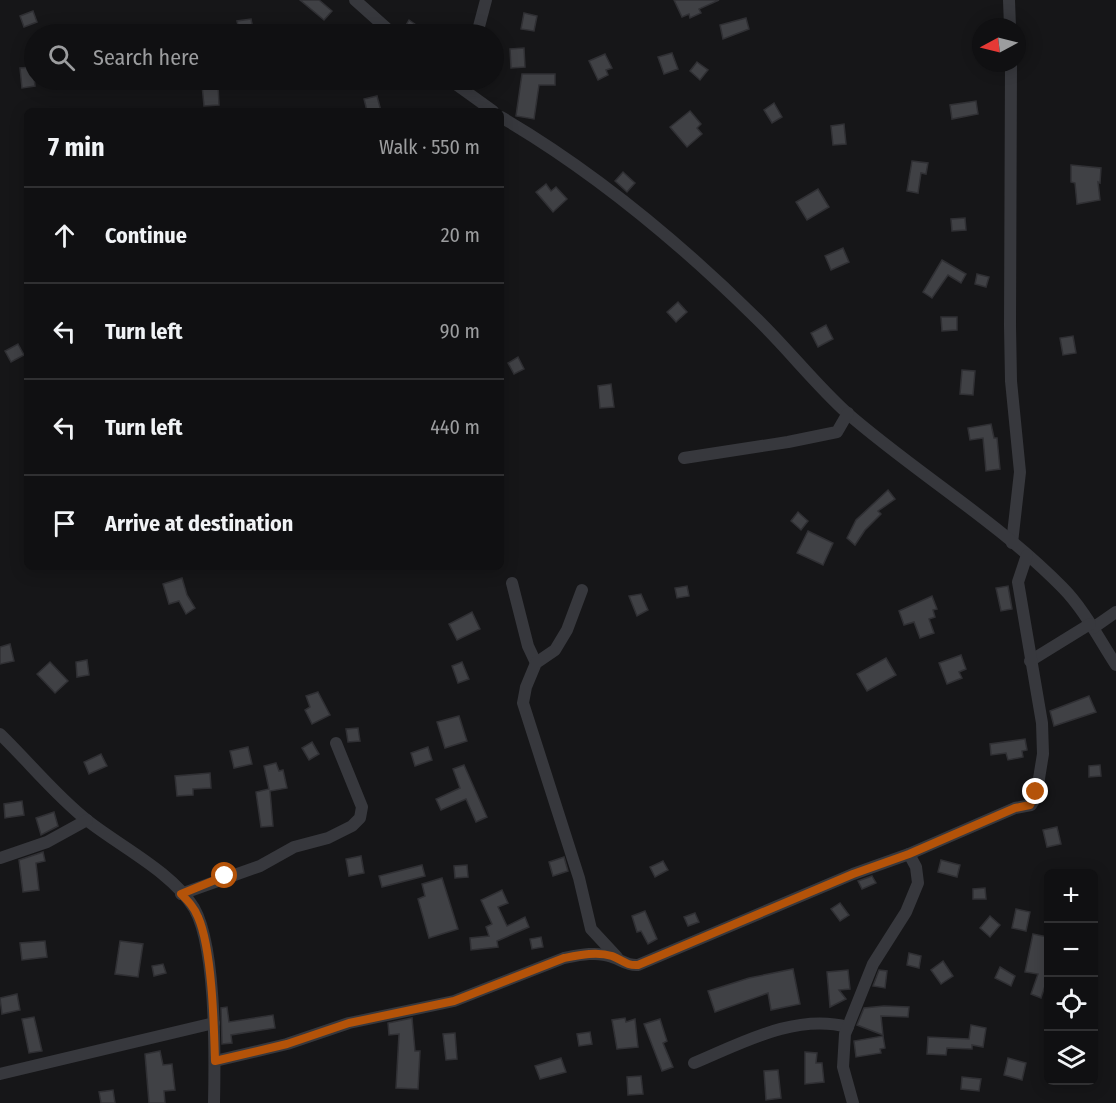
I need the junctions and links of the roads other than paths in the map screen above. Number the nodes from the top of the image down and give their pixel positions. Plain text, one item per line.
1 (355, 0) edge
2 (486, 0) edge
3 (1009, 0) edge
4 (1010, 18) edge
5 (382, 24) edge
6 (480, 24) edge
7 (1011, 72) edge
8 (470, 90) edge
9 (490, 108) edge
10 (504, 119) edge
11 (848, 413) junction
12 (684, 458) dead end
13 (1012, 543) junction
14 (1027, 555) junction
15 (512, 583) dead end
16 (582, 590) dead end
17 (1116, 612) edge
18 (1092, 626) junction
19 (1030, 661) junction
20 (536, 663) junction
21 (1116, 665) edge
22 (0, 734) edge
23 (336, 743) dead end
24 (87, 820) junction
25 (909, 854) junction
26 (0, 858) edge
27 (181, 894) junction
28 (620, 960) junction
29 (214, 1023) junction
30 (848, 1027) junction
31 (215, 1061) junction
32 (694, 1063) dead end
33 (0, 1074) edge
34 (214, 1103) edge
35 (854, 1103) edge

1 - 5 street
2 - 6 street
3 - 4 street
7 - 13 street
8 - 9 street
10 - 11 street
11 - 12 street
11 - 13 street
13 - 14 street
14 - 18 street
14 - 19 street
15 - 20 street
16 - 20 street
17 - 18 street
18 - 19 street
18 - 21 street
19 - 25 street
20 - 28 street
22 - 24 street
23 - 27 street
24 - 26 street
24 - 27 street
25 - 28 street
25 - 30 street
27 - 29 street
28 - 31 street
29 - 31 street
29 - 33 street
30 - 32 street
30 - 35 street
31 - 34 street

